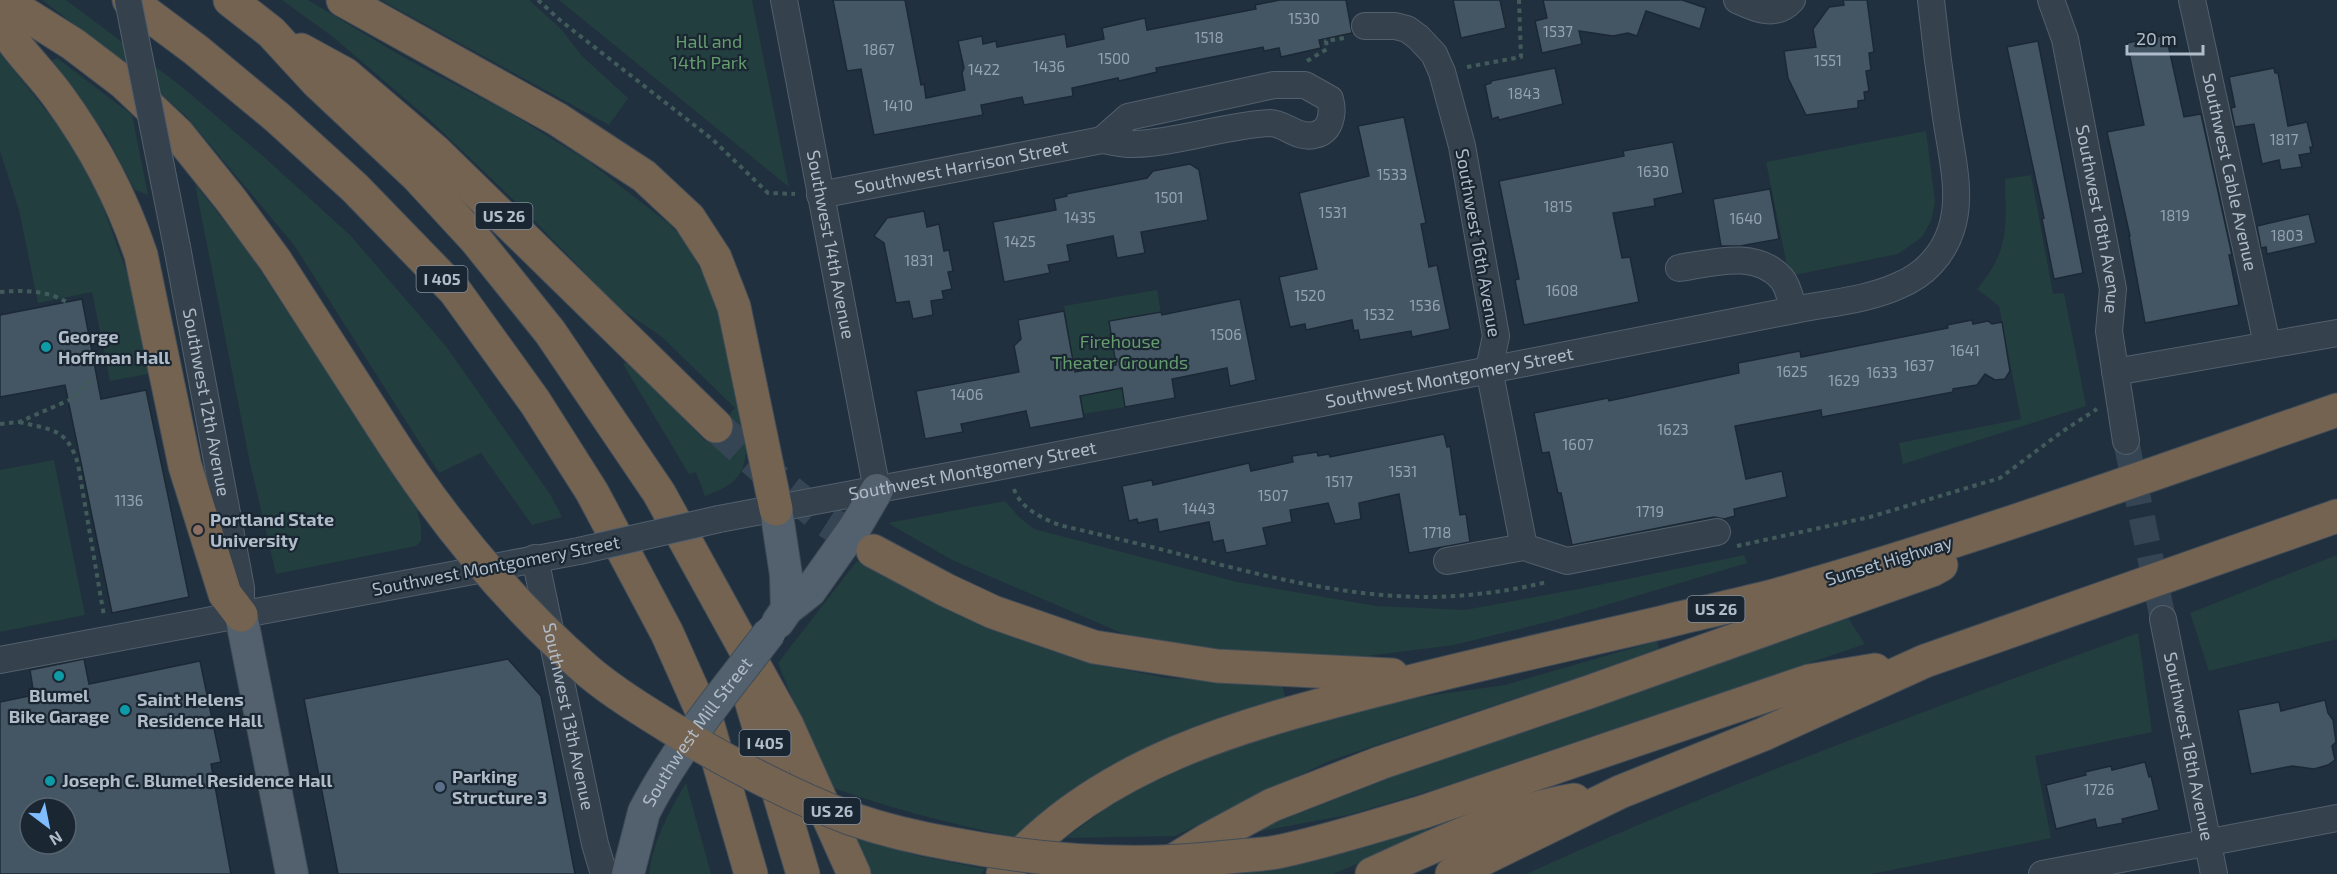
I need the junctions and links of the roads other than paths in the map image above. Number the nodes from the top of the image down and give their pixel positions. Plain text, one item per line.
1 (3, 0) edge
2 (128, 0) edge
3 (230, 0) edge
4 (343, 0) edge
5 (784, 0) edge
6 (1737, 0) edge
7 (1792, 0) edge
8 (1930, 0) edge
9 (2051, 0) edge
10 (2192, 0) edge
11 (0, 20) edge
12 (1365, 26) road end
13 (271, 32) junction
14 (1102, 140) junction
15 (820, 195) junction
16 (1679, 268) dead end
17 (1794, 310) junction
18 (2337, 333) edge
19 (2267, 344) junction
20 (1490, 369) junction
21 (2115, 372) junction
22 (2337, 410) edge
23 (716, 426) tunnel mouth
24 (2126, 441) tunnel mouth
25 (878, 490) junction
26 (776, 509) junction
27 (2337, 516) edge
28 (1998, 528) junction
29 (1722, 540) road end
30 (1524, 547) junction
31 (873, 551) tunnel mouth
32 (535, 558) junction
33 (1447, 561) dead end
34 (724, 613) junction
35 (241, 615) junction
36 (2163, 619) tunnel mouth
37 (779, 621) junction
38 (0, 660) edge
39 (1925, 661) junction
40 (1430, 677) junction
41 (1620, 792) junction
42 (2337, 818) edge
43 (2208, 842) junction
44 (292, 874) edge
45 (604, 874) edge
46 (628, 874) edge
47 (751, 874) edge
48 (803, 874) edge
49 (854, 874) edge
50 (1003, 874) edge
51 (1151, 874) edge
52 (1372, 874) edge
53 (1452, 874) edge
54 (2042, 874) edge
55 (2214, 874) edge

1 - 39 highway, US 26, bridge
2 - 35 street, Southwest 12th Avenue, bridge
2 - 47 highway, I 405
3 - 13 highway, I 405
4 - 26 highway
5 - 15 street, Southwest 14th Avenue
6 - 7 street
8 - 17 street, Southwest Montgomery Street
9 - 21 street, Southwest 18th Avenue
10 - 19 street, Southwest Cable Avenue
11 - 35 highway
12 - 20 street, Southwest 16th Avenue
13 - 23 highway, US 26
13 - 34 highway, I 405
14 - 14 street, Southwest Harrison Street
14 - 15 street, Southwest Harrison Street
15 - 25 street, Southwest 14th Avenue
16 - 17 street
17 - 20 street, Southwest Montgomery Street
18 - 19 street
19 - 21 street
20 - 25 street, Southwest Montgomery Street
20 - 30 street, Southwest 16th Avenue
21 - 24 street, Southwest 18th Avenue
22 - 28 highway, Sunset Highway / US 26
25 - 26 street, Southwest Montgomery Street
25 - 37 main road, Southwest Mill Street
26 - 32 street, Southwest Montgomery Street, bridge
26 - 37 main road
27 - 39 highway, US 26
28 - 40 highway, Sunset Highway / US 26
28 - 51 highway
29 - 30 street
30 - 33 street
31 - 40 highway, US 26
32 - 35 street, Southwest Montgomery Street
32 - 45 street, Southwest 13th Avenue
34 - 48 highway, I 405
34 - 49 highway
35 - 38 street, Southwest Montgomery Street
35 - 44 main road, Southwest 12th Avenue
36 - 43 street, Southwest 18th Avenue
37 - 46 main road, Southwest Mill Street, bridge
39 - 41 highway
40 - 50 highway
41 - 52 highway
41 - 53 highway
42 - 43 street
43 - 54 street
43 - 55 street, Southwest 18th Avenue

